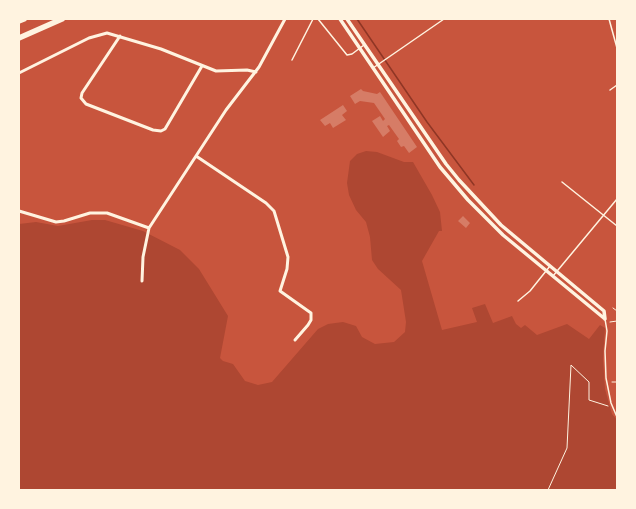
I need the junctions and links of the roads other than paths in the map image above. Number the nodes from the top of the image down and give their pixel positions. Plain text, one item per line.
1 (24, 19) edge
2 (62, 19) edge
3 (285, 19) edge
4 (313, 19) edge
5 (318, 19) edge
6 (340, 19) edge
7 (346, 19) edge
8 (444, 19) edge
9 (608, 19) edge
10 (19, 21) edge
11 (120, 36) junction
12 (19, 38) edge
13 (364, 45) junction
14 (360, 48) junction
15 (617, 48) edge
16 (292, 60) dead end
17 (378, 65) junction
18 (202, 66) junction
19 (373, 68) junction
20 (256, 72) junction
21 (19, 73) edge
22 (617, 85) edge
23 (610, 90) dead end
24 (196, 156) junction
25 (562, 182) dead end
26 (617, 199) edge
27 (19, 211) edge
28 (603, 215) junction
29 (617, 226) edge
30 (149, 228) junction
31 (550, 266) junction
32 (546, 270) junction
33 (556, 272) junction
34 (553, 276) junction
35 (142, 280) dead end
36 (518, 301) dead end
37 (605, 318) junction
38 (295, 340) dead end
39 (617, 417) edge

1 - 10 highway
2 - 12 highway
3 - 20 street
4 - 16 lane
5 - 14 lane
6 - 14 street
7 - 13 street
8 - 17 lane
9 - 15 lane
11 - 18 street
11 - 18 street
11 - 21 street
13 - 14 lane
13 - 17 street
14 - 19 street
17 - 19 lane
17 - 31 street
18 - 20 street
19 - 32 street
20 - 24 street
22 - 23 lane
24 - 30 street
24 - 38 street
25 - 28 lane
26 - 28 lane
27 - 30 street
28 - 29 lane
28 - 33 lane
30 - 35 street
31 - 32 lane
31 - 33 street
32 - 34 street
32 - 36 lane
33 - 34 lane
33 - 37 street
34 - 37 street
37 - 39 lane

